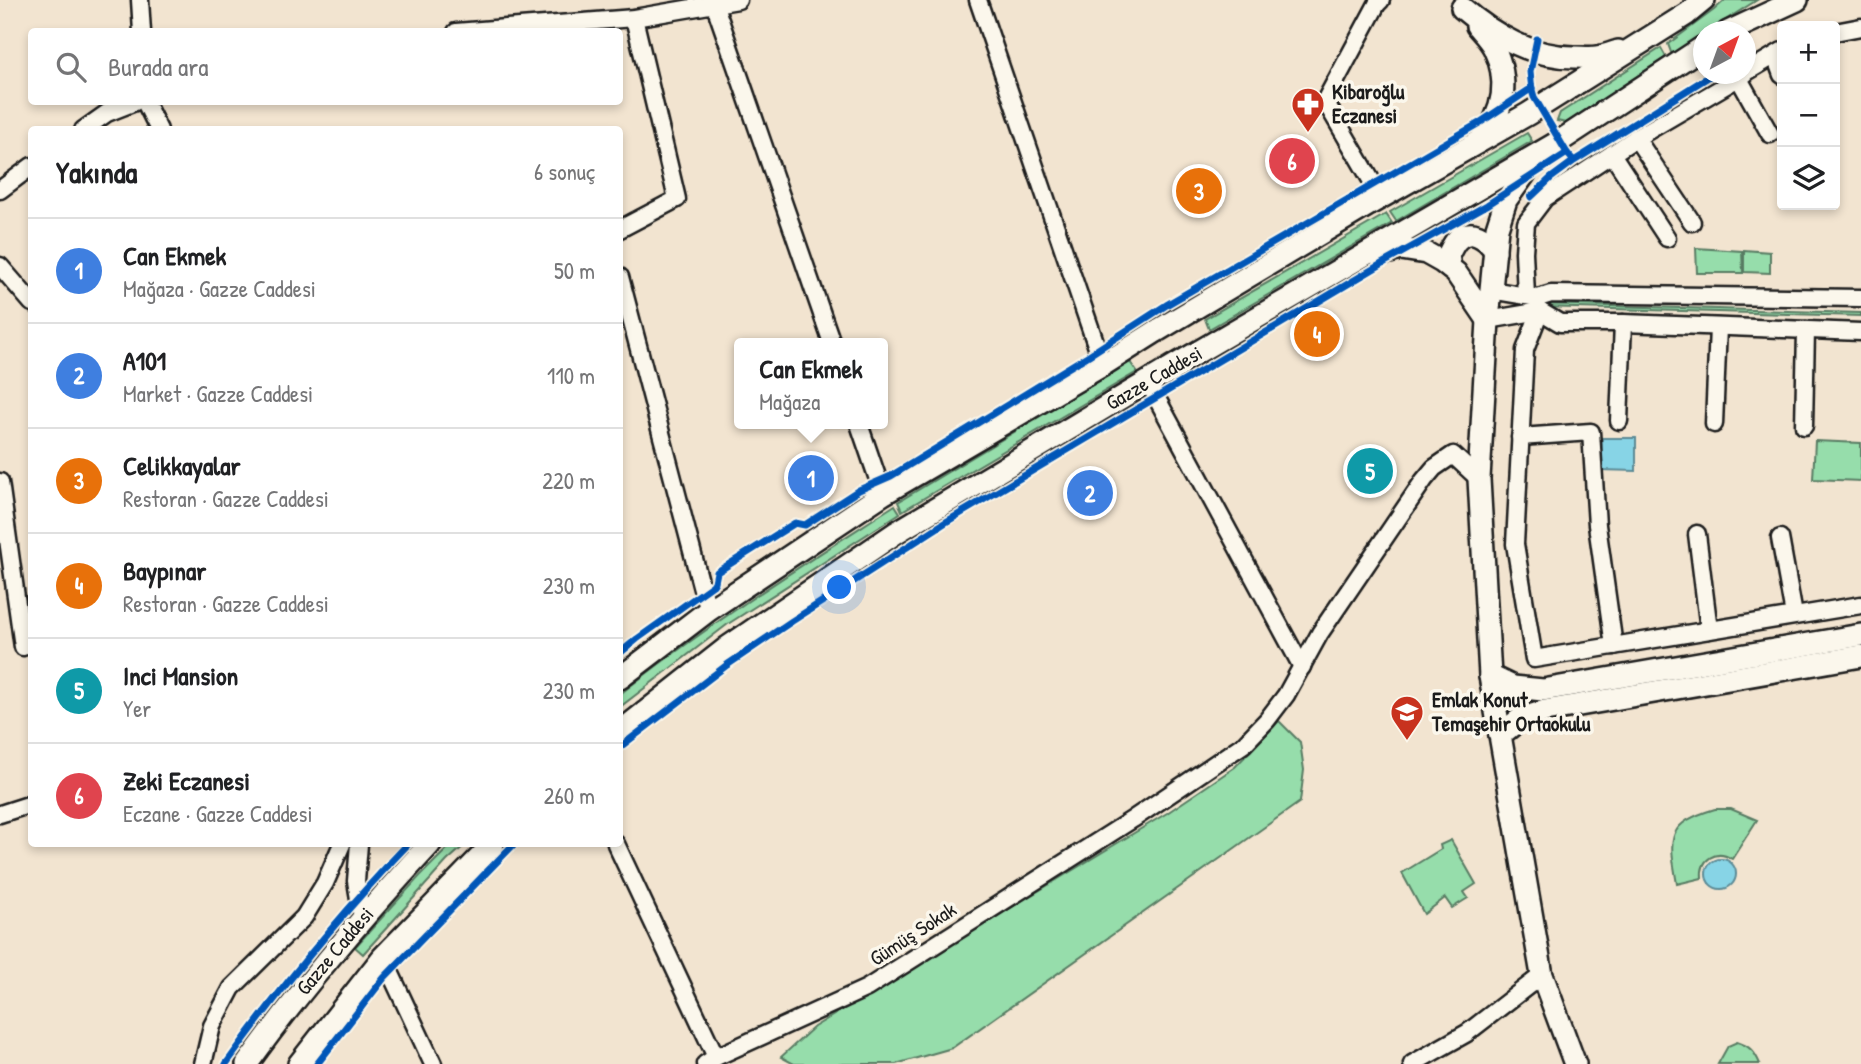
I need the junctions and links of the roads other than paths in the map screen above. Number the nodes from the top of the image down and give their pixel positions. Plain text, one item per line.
1 (140, 0) edge
2 (738, 0) edge
3 (978, 0) edge
4 (1381, 0) edge
5 (1764, 0) edge
6 (1797, 0) edge
7 (714, 3) edge
8 (1698, 3) edge
9 (1459, 4) edge
10 (634, 18) junction
11 (1740, 21) edge
12 (1751, 21) edge
13 (1861, 27) edge
14 (142, 28) edge
15 (507, 28) edge
16 (1840, 31) edge
17 (1640, 44) junction
18 (1693, 54) edge
19 (1777, 54) edge
20 (1756, 67) edge
21 (1728, 84) edge
22 (1747, 84) edge
23 (127, 105) edge
24 (146, 105) edge
25 (89, 126) edge
26 (157, 126) edge
27 (1770, 134) dead end
28 (1636, 138) junction
29 (1476, 144) junction
30 (1612, 154) junction
31 (1538, 155) junction
32 (28, 169) edge
33 (0, 190) edge
34 (1381, 197) junction
35 (1692, 222) dead end
36 (623, 227) edge
37 (1667, 238) dead end
38 (1495, 251) junction
39 (0, 266) edge
40 (1450, 268) junction
41 (1330, 277) junction
42 (623, 288) edge
43 (1491, 290) junction
44 (1526, 296) junction
45 (28, 298) edge
46 (1861, 298) edge
47 (1540, 311) junction
48 (1488, 320) junction
49 (1623, 323) junction
50 (1718, 327) junction
51 (1805, 330) junction
52 (1861, 332) edge
53 (830, 338) edge
54 (1103, 365) junction
55 (1148, 382) junction
56 (1619, 421) dead end
57 (1714, 424) dead end
58 (1804, 426) dead end
59 (861, 429) edge
60 (1520, 437) junction
61 (1479, 479) junction
62 (0, 482) edge
63 (883, 494) junction
64 (1697, 534) dead end
65 (1780, 538) dead end
66 (7, 585) edge
67 (1861, 605) edge
68 (709, 610) junction
69 (1794, 615) junction
70 (1709, 630) junction
71 (1861, 635) edge
72 (1614, 646) junction
73 (23, 647) dead end
74 (1861, 656) edge
75 (1302, 667) junction
76 (623, 676) edge
77 (1490, 676) junction
78 (623, 730) edge
79 (1500, 735) junction
80 (28, 805) edge
81 (0, 814) edge
82 (341, 847) edge
83 (359, 847) edge
84 (427, 847) edge
85 (490, 847) edge
86 (617, 847) edge
87 (362, 917) junction
88 (383, 957) junction
89 (1542, 975) junction
90 (711, 1060) edge
91 (202, 1064) edge
92 (247, 1064) edge
93 (299, 1064) edge
94 (433, 1064) edge
95 (1412, 1064) edge
96 (1575, 1064) edge

1 - 14 street
2 - 7 street
3 - 54 street
4 - 34 street
5 - 11 main road
6 - 12 main road
7 - 10 street
7 - 53 street
8 - 17 main road, Gazze Caddesi
9 - 17 main road
9 - 29 main road
10 - 15 street
10 - 36 street
13 - 16 street
17 - 29 main road, Gazze Caddesi
18 - 31 main road, Gazze Caddesi
19 - 20 street
21 - 28 street
22 - 27 street
23 - 25 street
24 - 26 street
28 - 30 street
28 - 35 street
29 - 34 main road, Gazze Caddesi
30 - 37 street
30 - 44 street
31 - 38 main road
31 - 41 main road, Gazze Caddesi
32 - 33 street
34 - 54 main road, Gazze Caddesi
38 - 40 main road
38 - 43 main road
39 - 45 street
40 - 41 main road
40 - 48 main road
41 - 55 main road, Gazze Caddesi
42 - 68 street
43 - 44 street
43 - 48 main road
44 - 46 street
47 - 48 street
47 - 49 street
47 - 60 street
48 - 61 main road
49 - 50 street
49 - 56 street
50 - 51 street
50 - 57 street
51 - 52 street
51 - 58 street
54 - 63 main road, Gazze Caddesi
55 - 75 street
55 - 78 main road, Gazze Caddesi
59 - 63 street
60 - 72 street
60 - 72 street
61 - 75 street, Gümüş Sokak
61 - 77 main road
62 - 66 street
63 - 68 main road, Gazze Caddesi
64 - 70 street
65 - 69 street
66 - 73 street
67 - 69 street
68 - 76 main road, Gazze Caddesi
69 - 70 street
70 - 72 street
71 - 77 main road
74 - 79 main road
75 - 90 street, Gümüş Sokak
77 - 79 main road
79 - 89 main road
80 - 81 street
82 - 91 street
83 - 87 street
84 - 87 main road, Gazze Caddesi
85 - 88 main road, Gazze Caddesi
86 - 90 street
87 - 92 main road, Gazze Caddesi
88 - 93 main road, Gazze Caddesi
88 - 94 street
89 - 95 street
89 - 96 main road

